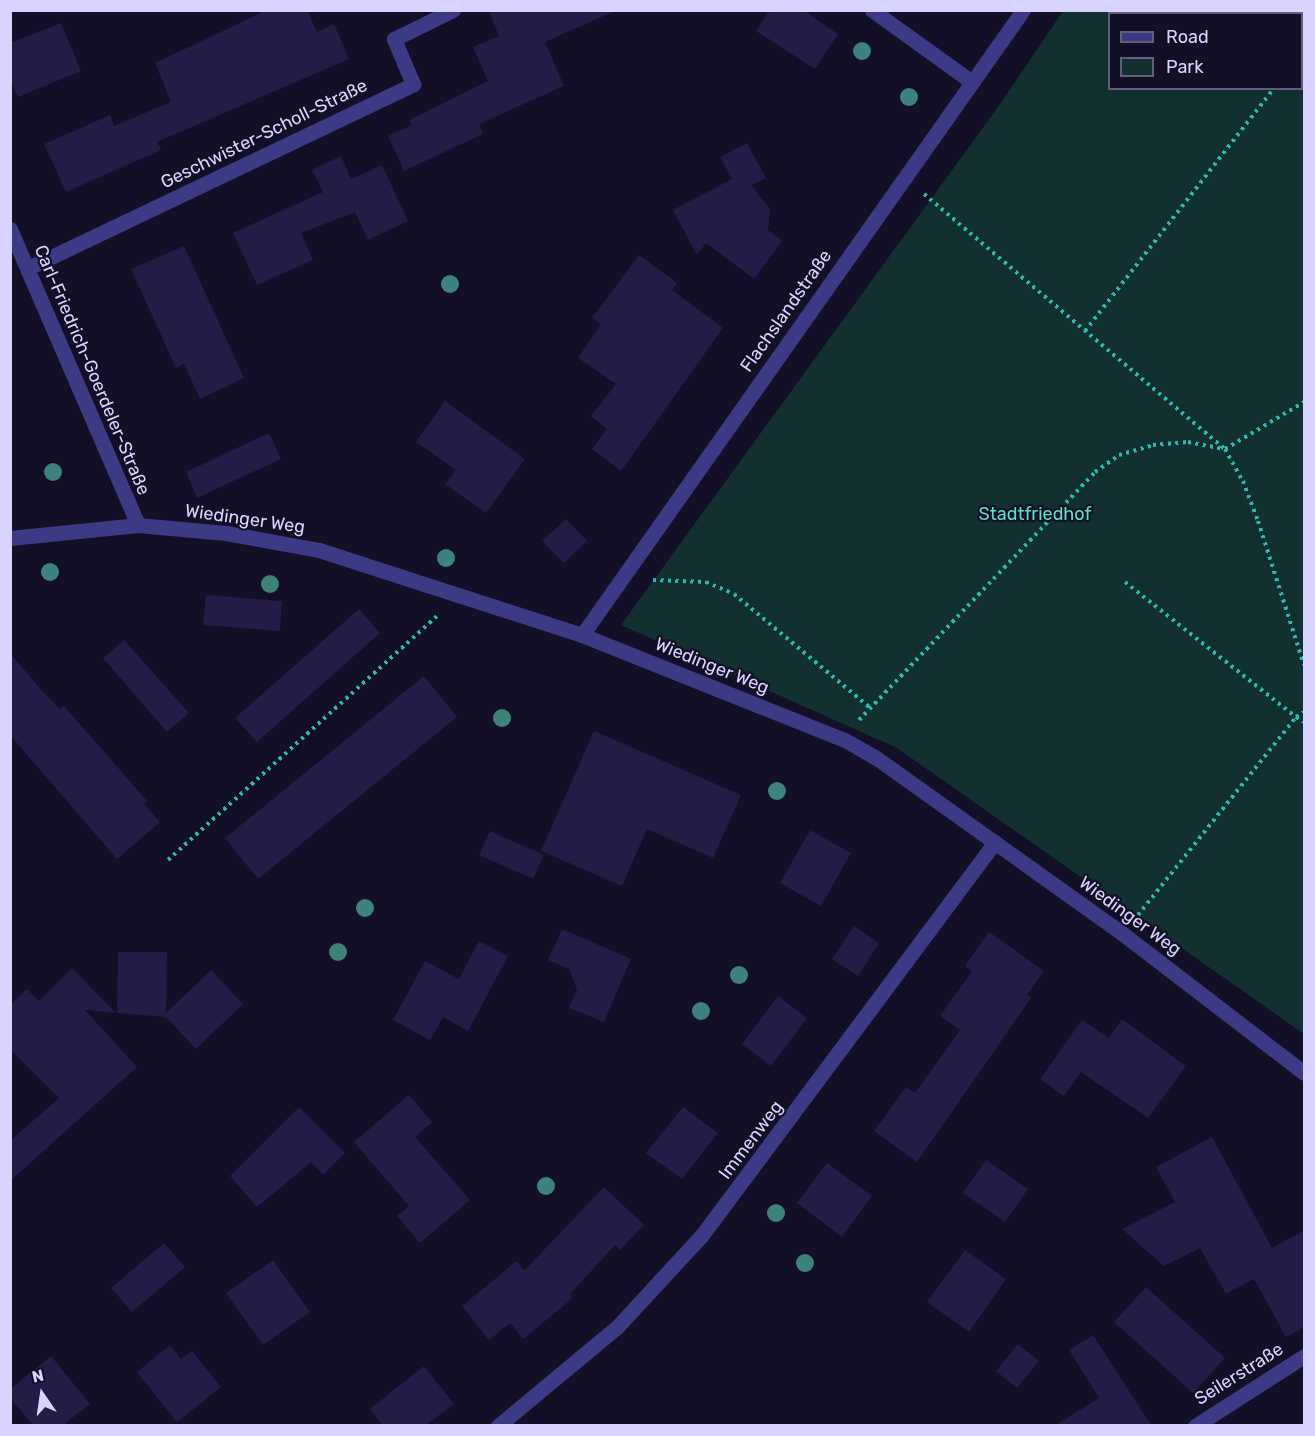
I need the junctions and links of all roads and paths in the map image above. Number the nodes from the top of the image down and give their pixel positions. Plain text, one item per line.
1 (453, 10) edge
2 (872, 10) edge
3 (1023, 10) edge
4 (972, 82) junction
5 (1272, 90) edge
6 (904, 179) junction
7 (10, 230) edge
8 (28, 268) junction
9 (1085, 331) junction
10 (1305, 402) edge
11 (1225, 449) junction
12 (138, 525) junction
13 (10, 538) edge
14 (653, 580) dead end
15 (1125, 582) dead end
16 (460, 596) junction
17 (582, 635) junction
18 (1305, 665) edge
19 (869, 707) junction
20 (1305, 712) edge
21 (1296, 717) junction
22 (1305, 722) edge
23 (845, 740) junction
24 (995, 842) junction
25 (168, 860) dead end
26 (1123, 934) junction
27 (1305, 1073) edge
28 (1305, 1356) edge
29 (498, 1425) edge
30 (1195, 1425) edge

1 - 8 street, Geschwister-Scholl-Straße
2 - 4 street
3 - 4 street, Flachslandstraße
4 - 6 street, Flachslandstraße
5 - 9 path
6 - 9 path
6 - 17 street, Flachslandstraße
7 - 8 street, Carl-Friedrich-Goerdeler-Straße
8 - 12 street, Carl-Friedrich-Goerdeler-Straße
9 - 11 path
10 - 11 path
11 - 18 path
11 - 19 path
12 - 13 street, Wiedinger Weg
12 - 16 street, Wiedinger Weg
14 - 19 path
15 - 21 path
16 - 17 street, Wiedinger Weg
16 - 25 path
17 - 23 street, Wiedinger Weg
19 - 23 path
20 - 21 path
21 - 22 path
21 - 26 path
23 - 24 street, Wiedinger Weg
24 - 26 street, Wiedinger Weg
24 - 29 street, Immenweg
26 - 27 street, Wiedinger Weg
28 - 30 street, Seilerstraße

